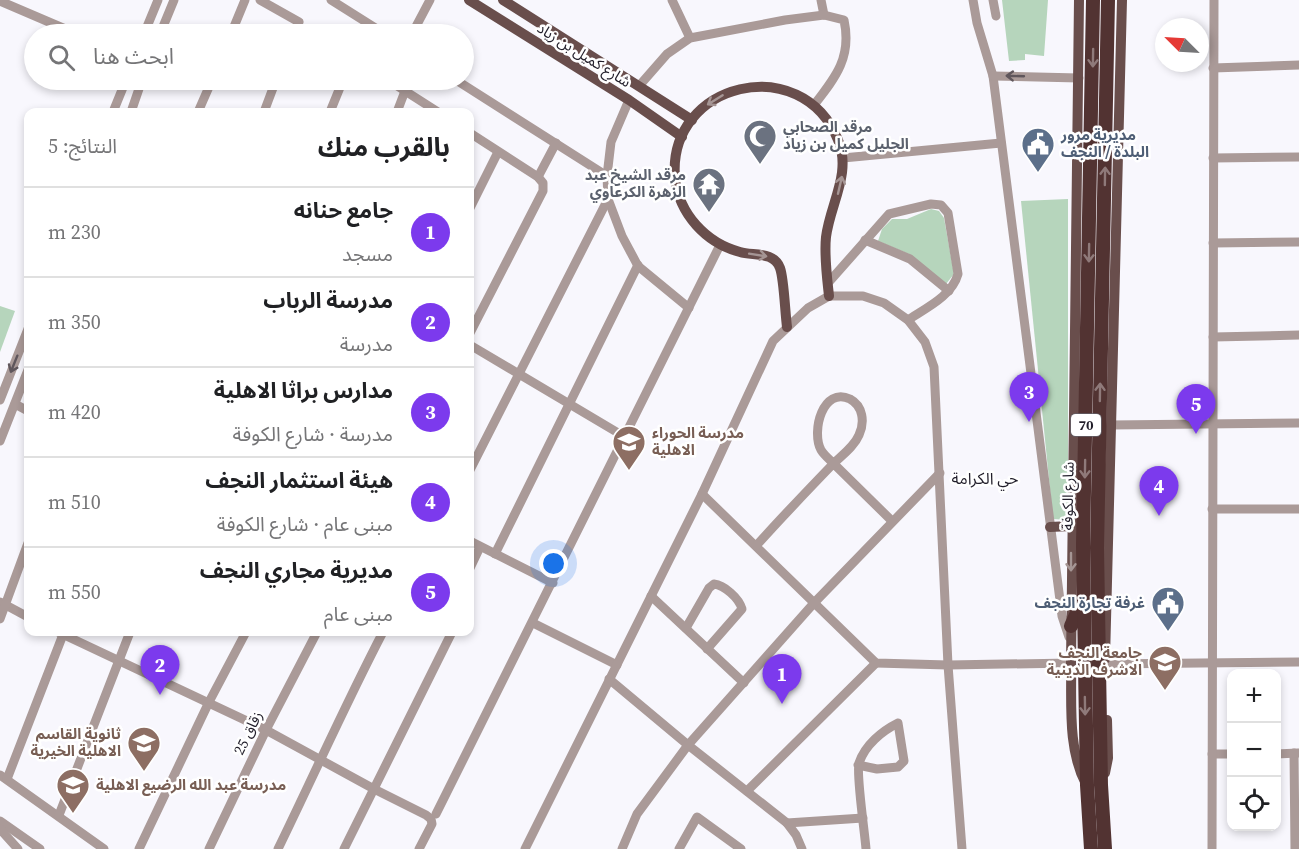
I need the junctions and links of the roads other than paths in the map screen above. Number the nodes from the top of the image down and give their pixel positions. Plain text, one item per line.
1 (158, 0) edge
2 (174, 0) edge
3 (245, 0) edge
4 (331, 0) edge
5 (430, 0) edge
6 (469, 0) edge
7 (503, 0) edge
8 (672, 0) edge
9 (821, 0) edge
10 (973, 0) edge
11 (993, 0) edge
12 (1079, 0) edge
13 (1094, 0) edge
14 (1108, 0) edge
15 (1122, 0) edge
16 (1214, 0) edge
17 (0, 1) edge
18 (264, 1) edge
19 (824, 15) junction
20 (996, 16) dead end
21 (56, 24) edge
22 (148, 24) edge
23 (164, 24) edge
24 (235, 24) edge
25 (298, 24) edge
26 (369, 24) edge
27 (417, 24) edge
28 (542, 26) junction
29 (690, 38) junction
30 (531, 39) junction
31 (567, 42) junction
32 (556, 55) junction
33 (1299, 65) edge
34 (1213, 68) junction
35 (993, 76) junction
36 (1079, 78) junction
37 (639, 86) junction
38 (122, 90) edge
39 (138, 90) edge
40 (208, 90) edge
41 (272, 90) edge
42 (339, 90) edge
43 (472, 90) edge
44 (405, 91) joint
45 (629, 100) junction
46 (814, 105) junction
47 (115, 108) edge
48 (132, 108) edge
49 (200, 108) edge
50 (266, 108) edge
51 (332, 108) edge
52 (399, 108) edge
53 (432, 108) edge
54 (692, 120) junction
55 (474, 136) edge
56 (682, 137) junction
57 (556, 143) junction
58 (1001, 143) junction
59 (498, 152) junction
60 (1299, 157) edge
61 (843, 158) junction
62 (1213, 158) junction
63 (607, 176) junction
64 (538, 177) junction
65 (608, 199) junction
66 (474, 200) edge
67 (865, 240) junction
68 (1299, 242) edge
69 (1213, 243) junction
70 (720, 245) junction
71 (638, 265) junction
72 (828, 283) junction
73 (949, 291) junction
74 (829, 296) junction
75 (1076, 302) junction
76 (689, 308) junction
77 (908, 320) junction
78 (1101, 322) junction
79 (474, 325) edge
80 (787, 327) junction
81 (1299, 335) edge
82 (1213, 337) junction
83 (24, 338) edge
84 (474, 347) edge
85 (517, 374) junction
86 (24, 380) edge
87 (0, 400) edge
88 (15, 404) junction
89 (568, 404) junction
90 (24, 409) edge
91 (1212, 423) junction
92 (1299, 423) edge
93 (1111, 425) junction
94 (625, 437) junction
95 (0, 441) edge
96 (474, 462) edge
97 (833, 463) junction
98 (940, 473) junction
99 (702, 494) junction
100 (1212, 509) junction
101 (1299, 509) edge
102 (892, 521) junction
103 (1071, 526) junction
104 (1050, 527) junction
105 (1108, 528) junction
106 (474, 543) edge
107 (756, 546) junction
108 (480, 547) junction
109 (1097, 548) junction
110 (24, 552) edge
111 (495, 554) junction
112 (474, 560) edge
113 (553, 583) junction
114 (651, 596) junction
115 (1084, 597) junction
116 (814, 603) junction
117 (2, 604) edge
118 (24, 615) edge
119 (0, 619) edge
120 (533, 623) junction
121 (1071, 626) junction
122 (686, 628) junction
123 (59, 636) edge
124 (69, 636) edge
125 (128, 636) edge
126 (244, 636) edge
127 (314, 636) edge
128 (381, 636) edge
129 (450, 636) edge
130 (1071, 640) junction
131 (707, 649) junction
132 (118, 661) junction
133 (1299, 662) edge
134 (876, 663) junction
135 (1071, 663) junction
136 (1212, 663) junction
137 (1105, 664) junction
138 (617, 665) junction
139 (948, 665) junction
140 (609, 678) junction
141 (744, 683) junction
142 (209, 702) junction
143 (266, 730) junction
144 (688, 745) junction
145 (1296, 753) edge
146 (1212, 754) junction
147 (1227, 754) edge
148 (321, 761) junction
149 (858, 765) junction
150 (4, 777) edge
151 (1087, 785) junction
152 (1101, 785) junction
153 (374, 789) junction
154 (747, 791) junction
155 (436, 814) dead end
156 (58, 815) junction
157 (863, 818) junction
158 (787, 823) junction
159 (0, 828) edge
160 (18, 849) edge
161 (40, 849) edge
162 (104, 849) edge
163 (140, 849) edge
164 (209, 849) edge
165 (278, 849) edge
166 (344, 849) edge
167 (419, 849) edge
168 (525, 849) edge
169 (622, 849) edge
170 (680, 849) edge
171 (741, 849) edge
172 (802, 849) edge
173 (866, 849) edge
174 (962, 849) edge
175 (1091, 849) edge
176 (1105, 849) edge
177 (1212, 849) edge
178 (1295, 849) edge

1 - 22 street
2 - 23 street
3 - 24 street
4 - 26 street
5 - 27 street
6 - 30 main road, شارع كميل بن زياد
7 - 28 main road, شارع كميل بن زياد
8 - 29 street
9 - 19 street
10 - 35 street
11 - 20 street
12 - 36 main road
13 -> 78 highway, شارع الكوفة / 70
78 -> 14 highway, شارع الكوفة / 70
15 - 78 main road
16 - 34 street
17 - 21 street
18 - 25 street
19 - 29 street
19 - 46 street
28 - 30 main road
28 - 31 main road, شارع كميل بن زياد
29 - 37 street
30 - 32 main road, شارع كميل بن زياد
31 - 32 main road
31 - 37 main road, شارع كميل بن زياد
32 - 45 main road, شارع كميل بن زياد
33 - 34 street
34 - 62 street
36 -> 35 street
35 - 58 street
36 - 75 main road
37 - 54 main road, شارع كميل بن زياد
38 - 47 street
39 - 48 street
40 - 49 street
41 - 50 street
42 - 51 street
43 - 57 street
44 - 52 street
44 - 53 street
45 - 56 main road, شارع كميل بن زياد
45 - 63 street
46 -> 54 main road
46 - 61 main road
54 - 56 main road
55 - 59 street
56 - 70 main road
57 - 63 street
57 - 64 street
58 - 61 street
58 - 104 street
59 - 64 street
59 - 66 street
60 - 62 street
72 -> 61 main road
62 - 69 street
63 - 65 street
64 - 79 street
65 - 71 street
65 - 85 street
67 - 72 street
67 - 73 street
67 - 73 street
68 - 69 street
69 - 82 street
70 - 76 street
70 -> 80 main road
71 - 76 street
71 - 89 street
72 - 74 main road
73 - 77 street
74 - 77 street
74 - 80 street
75 - 78 highway
75 - 103 main road
76 - 94 street
77 - 98 street
78 - 93 main road
109 -> 78 highway, شارع الكوفة / 70
78 -> 115 highway, شارع الكوفة / 70
80 - 99 street
81 - 82 street
82 - 91 street
83 -> 87 street
84 - 85 street
85 - 89 street
85 - 96 street
86 - 88 street
88 - 90 street
88 - 95 street
89 - 94 street
89 - 111 street
91 - 92 street
91 - 93 street
91 - 100 street
93 - 105 main road
94 - 113 street
97 - 97 street
97 - 102 street
97 - 107 street
98 - 102 street
98 - 139 street
99 - 107 street
99 - 114 street
100 - 101 street
100 - 136 street
102 - 116 street
103 - 104 main road
103 -> 121 main road
104 - 130 street
105 - 109 highway
105 - 137 main road
106 - 108 street
107 - 116 street
108 - 111 street
108 - 112 street
109 - 152 highway, شارع الكوفة / 70
110 - 117 street
111 - 113 street
113 - 120 street
114 - 122 street
114 - 138 street
115 - 121 highway
115 -> 151 highway, شارع الكوفة / 70
116 - 134 street
116 - 141 street
117 - 118 street
117 - 119 street
120 - 138 street
120 - 155 street
121 - 130 main road
122 - 131 street
122 - 131 street
123 - 150 street
124 - 132 street
125 - 132 street
126 - 142 street
127 - 143 street, زقاق 25
128 - 148 street
129 - 153 street
130 - 135 main road
131 - 141 street
132 - 142 street
132 - 156 street
133 - 136 street
134 - 139 street
134 - 154 street
135 - 139 street
135 - 151 main road
136 - 137 street
136 - 146 street
137 - 152 main road
138 - 140 street
139 - 174 street
140 - 144 street
140 - 168 street
141 - 144 street
142 - 143 street
142 - 163 street
143 - 148 street
143 - 164 street, زقاق 25
144 - 154 street
144 - 169 street
145 - 178 street
146 - 147 street
146 - 177 street
148 - 153 street
148 - 165 street
149 - 149 street
149 - 157 street
150 - 156 street
151 - 175 highway, شارع الكوفة / 70
152 - 176 highway, شارع الكوفة / 70
153 - 166 street
153 - 167 street
154 - 158 street
156 - 162 street
157 - 158 street
157 - 173 street
158 - 172 street
159 - 160 street
159 - 161 street
170 - 171 street

